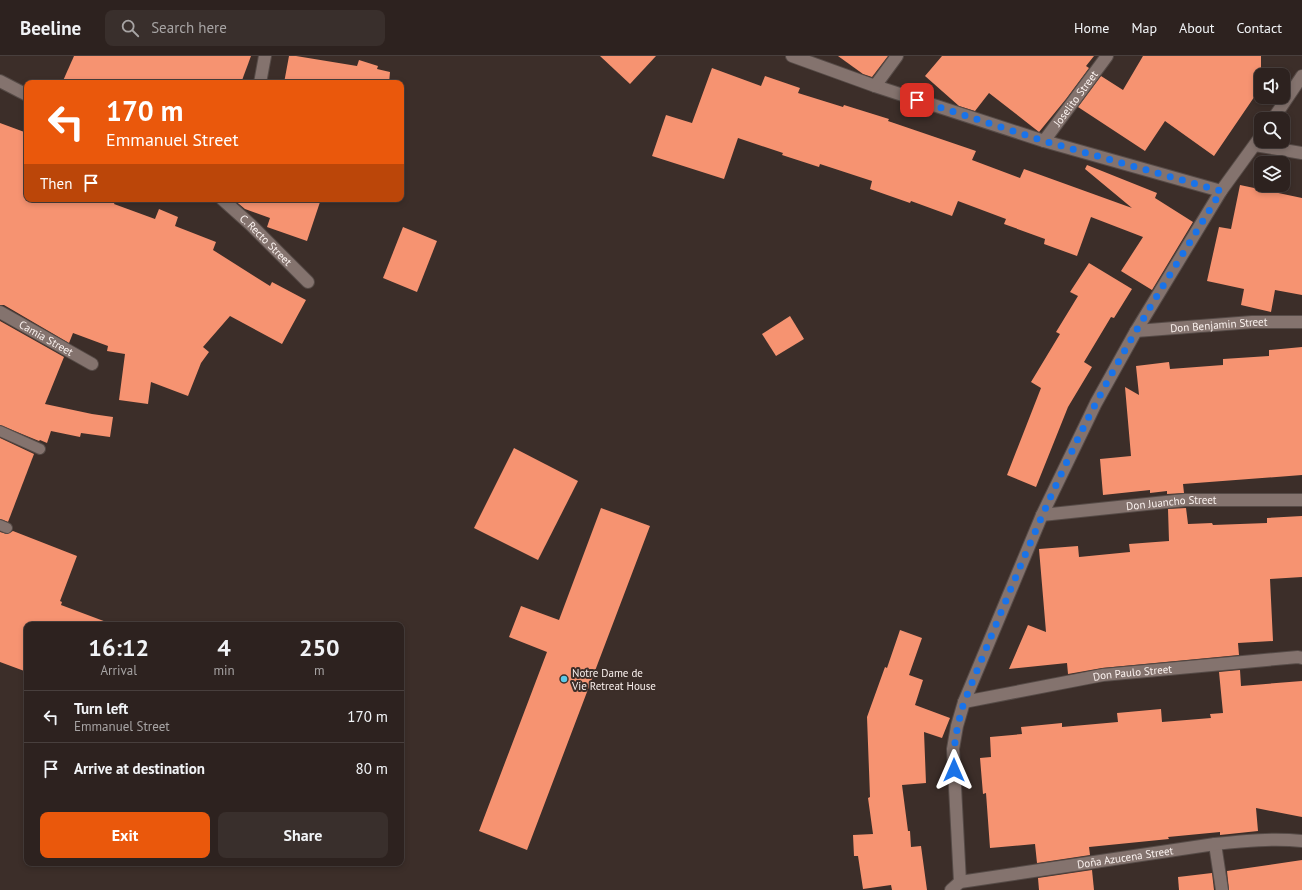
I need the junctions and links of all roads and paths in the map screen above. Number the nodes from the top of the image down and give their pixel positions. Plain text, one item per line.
1 (265, 56) edge
2 (792, 56) edge
3 (897, 56) edge
4 (1107, 56) edge
5 (1302, 76) edge
6 (261, 80) edge
7 (0, 81) edge
8 (875, 86) junction
9 (24, 93) edge
10 (1277, 112) edge
11 (1044, 141) junction
12 (1254, 146) edge
13 (1284, 148) edge
14 (1302, 153) edge
15 (1221, 191) junction
16 (225, 202) edge
17 (308, 282) dead end
18 (1, 315) edge
19 (1302, 322) edge
20 (1136, 331) junction
21 (92, 364) dead end
22 (0, 431) edge
23 (40, 449) dead end
24 (1302, 500) edge
25 (1042, 515) junction
26 (1302, 658) edge
27 (964, 702) junction
28 (1302, 841) edge
29 (1215, 844) junction
30 (956, 886) edge
31 (1222, 890) edge

1 - 6 street
2 - 8 street
3 - 8 street
4 - 11 street, Joselito Street
5 - 10 street
7 - 9 street
8 - 11 street
11 - 15 street
12 - 15 street
13 - 14 street
15 - 20 street
16 - 17 street, C. Recto Street
18 - 21 street, Camia Street
19 - 20 street, Don Benjamin Street
20 - 25 street
22 - 23 lane
24 - 25 street, Don Juancho Street
25 - 27 street
26 - 27 street, Don Paulo Street
27 - 30 street
28 - 29 street, Doña Azucena Street
29 - 30 street, Doña Azucena Street
29 - 31 street

